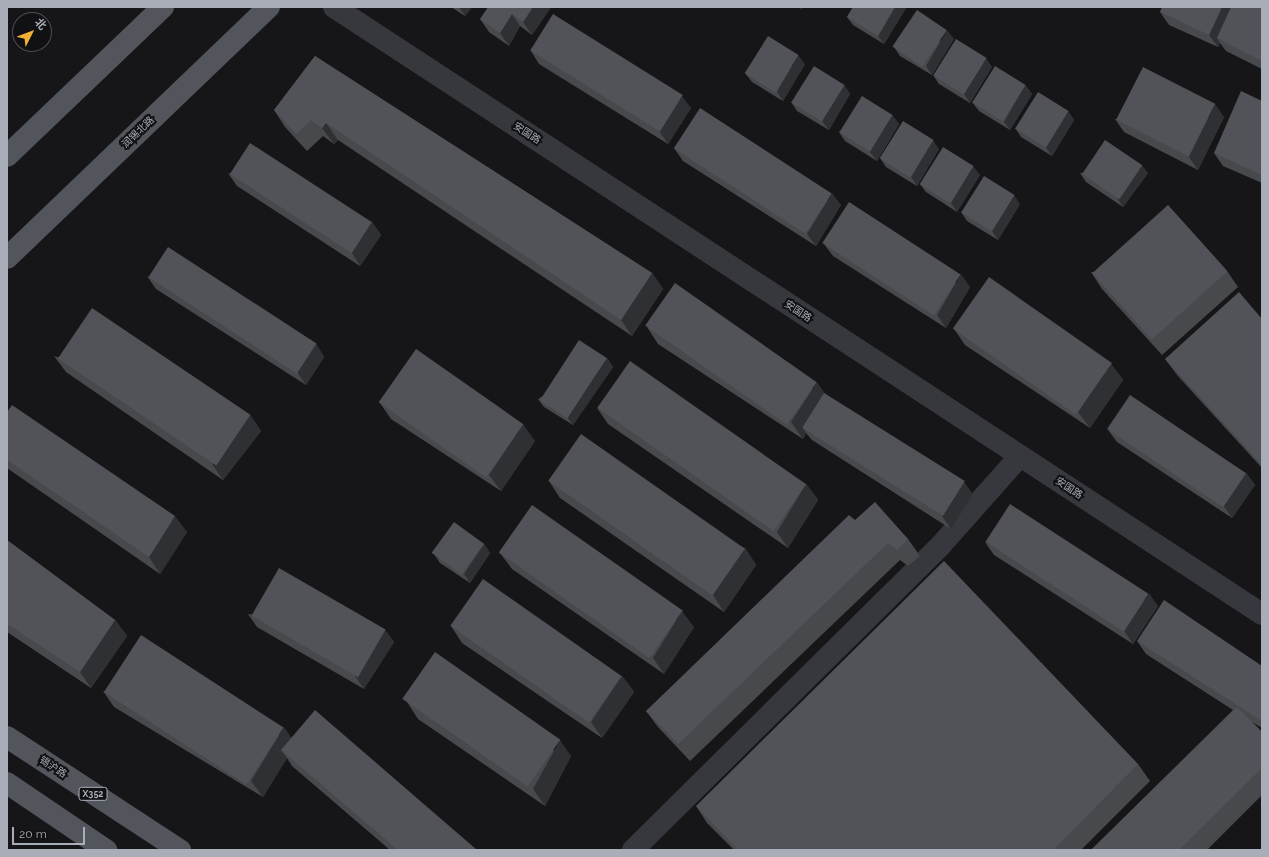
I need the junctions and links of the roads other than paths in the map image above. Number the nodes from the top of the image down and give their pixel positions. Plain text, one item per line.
1 (163, 7) edge
2 (269, 7) edge
3 (334, 7) edge
4 (7, 156) edge
5 (7, 258) edge
6 (1020, 456) junction
7 (1262, 614) edge
8 (7, 737) edge
9 (7, 783) edge
10 (106, 850) edge
11 (180, 850) edge
12 (633, 850) edge

1 - 4 main road
2 - 5 main road, 润锡北路
3 - 6 street, 安国路
6 - 7 street, 安国路
6 - 12 street
8 - 11 main road, 锡沪路 / X352
9 - 10 main road

